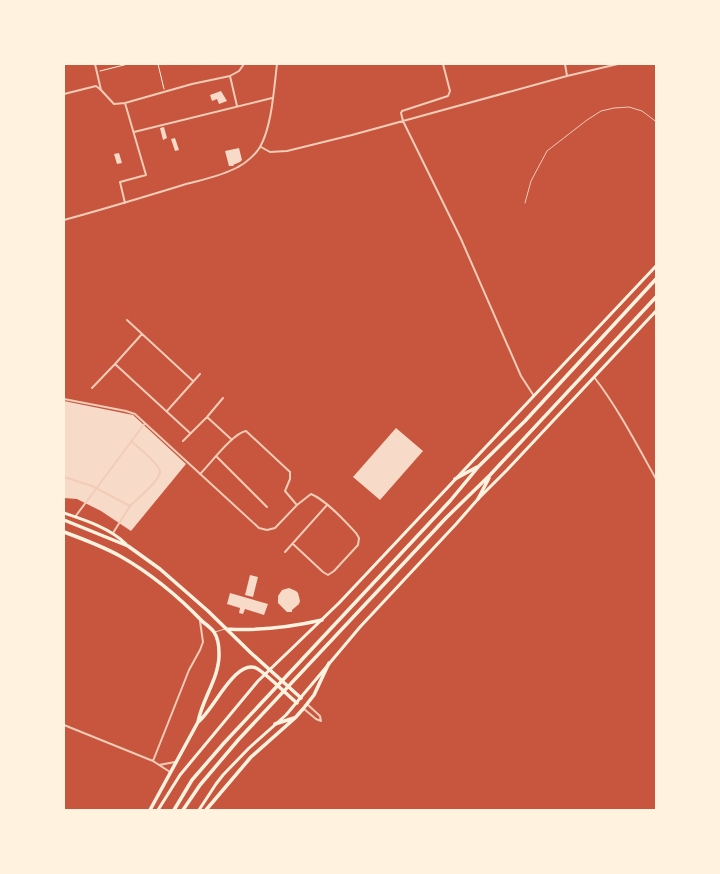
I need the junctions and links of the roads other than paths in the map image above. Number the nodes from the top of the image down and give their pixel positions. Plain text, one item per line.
1 (95, 64) edge
2 (244, 64) edge
3 (277, 64) edge
4 (443, 64) edge
5 (565, 64) edge
6 (618, 64) edge
7 (230, 76) junction
8 (567, 76) junction
9 (101, 90) junction
10 (64, 94) edge
11 (272, 98) junction
12 (125, 102) junction
13 (237, 106) junction
14 (403, 121) junction
15 (656, 122) edge
16 (134, 132) junction
17 (261, 147) junction
18 (125, 203) junction
19 (525, 203) dead end
20 (64, 220) edge
21 (656, 266) edge
22 (656, 279) edge
23 (656, 297) edge
24 (656, 311) edge
25 (127, 320) dead end
26 (142, 334) junction
27 (114, 364) junction
28 (200, 374) dead end
29 (594, 377) junction
30 (193, 381) junction
31 (92, 388) dead end
32 (534, 396) junction
33 (223, 398) dead end
34 (64, 399) edge
35 (167, 411) junction
36 (207, 417) junction
37 (145, 423) junction
38 (190, 433) junction
39 (231, 440) junction
40 (131, 441) junction
41 (183, 441) dead end
42 (217, 457) junction
43 (480, 466) junction
44 (200, 474) junction
45 (490, 475) junction
46 (64, 477) edge
47 (455, 479) junction
48 (656, 479) edge
49 (96, 488) junction
50 (478, 499) junction
51 (297, 505) junction
52 (328, 505) junction
53 (130, 506) junction
54 (267, 507) dead end
55 (64, 513) edge
56 (75, 517) junction
57 (64, 520) edge
58 (64, 532) edge
59 (113, 534) junction
60 (293, 544) junction
61 (128, 546) junction
62 (285, 552) dead end
63 (200, 618) junction
64 (322, 620) junction
65 (227, 629) junction
66 (214, 633) junction
67 (330, 663) junction
68 (301, 698) junction
69 (297, 703) junction
70 (307, 704) junction
71 (303, 709) junction
72 (295, 718) junction
73 (198, 722) junction
74 (275, 724) junction
75 (64, 725) edge
76 (153, 762) junction
77 (175, 762) junction
78 (159, 765) junction
79 (170, 772) junction
80 (150, 810) edge
81 (158, 810) edge
82 (174, 810) edge
83 (183, 810) edge
84 (199, 810) edge
85 (206, 810) edge

1 - 9 street
2 - 7 street
3 - 11 street
4 - 14 street
5 - 8 street
6 - 8 street
7 - 12 street
7 - 13 street
8 - 14 street
9 - 10 street
9 - 12 street
11 - 13 street
11 - 17 street
12 - 16 street
13 - 16 street
14 - 17 street
14 - 32 street
15 - 19 lane
16 - 18 street
17 - 18 street
18 - 20 street
21 - 32 main road
22 - 43 main road
23 - 45 main road
24 - 29 main road
25 - 26 street
26 - 27 street
26 - 30 street
27 - 31 street
27 - 35 street
28 - 30 street
29 - 48 street
29 - 50 main road
30 - 35 street
32 - 47 main road
33 - 36 street
34 - 37 street
35 - 38 street
36 - 38 street
36 - 39 street
37 - 40 street
37 - 44 street
38 - 41 street
39 - 42 street
39 - 51 street
40 - 49 street
40 - 53 street
42 - 44 street
42 - 54 street
43 - 47 main road
43 - 82 main road
44 - 51 street
45 - 50 main road
45 - 83 main road
46 - 49 street
47 - 64 main road
49 - 53 street
49 - 56 street
50 - 67 main road
51 - 52 street
52 - 60 street
52 - 60 street
53 - 59 street
55 - 56 main road
56 - 59 main road
57 - 61 main road
58 - 63 main road
59 - 61 main road
60 - 62 street
61 - 65 main road
63 - 66 main road
63 - 76 street
64 - 65 main road
64 - 81 main road
65 - 66 lane
65 - 68 main road
66 - 73 main road
67 - 68 main road
67 - 70 main road
68 - 69 main road
69 - 73 main road
69 - 74 main road
70 - 71 main road
70 - 71 street
71 - 72 main road
72 - 74 main road
72 - 85 main road
73 - 77 main road
74 - 84 main road
75 - 76 street
76 - 78 street
77 - 78 street
77 - 79 main road
78 - 79 street
79 - 80 main road

